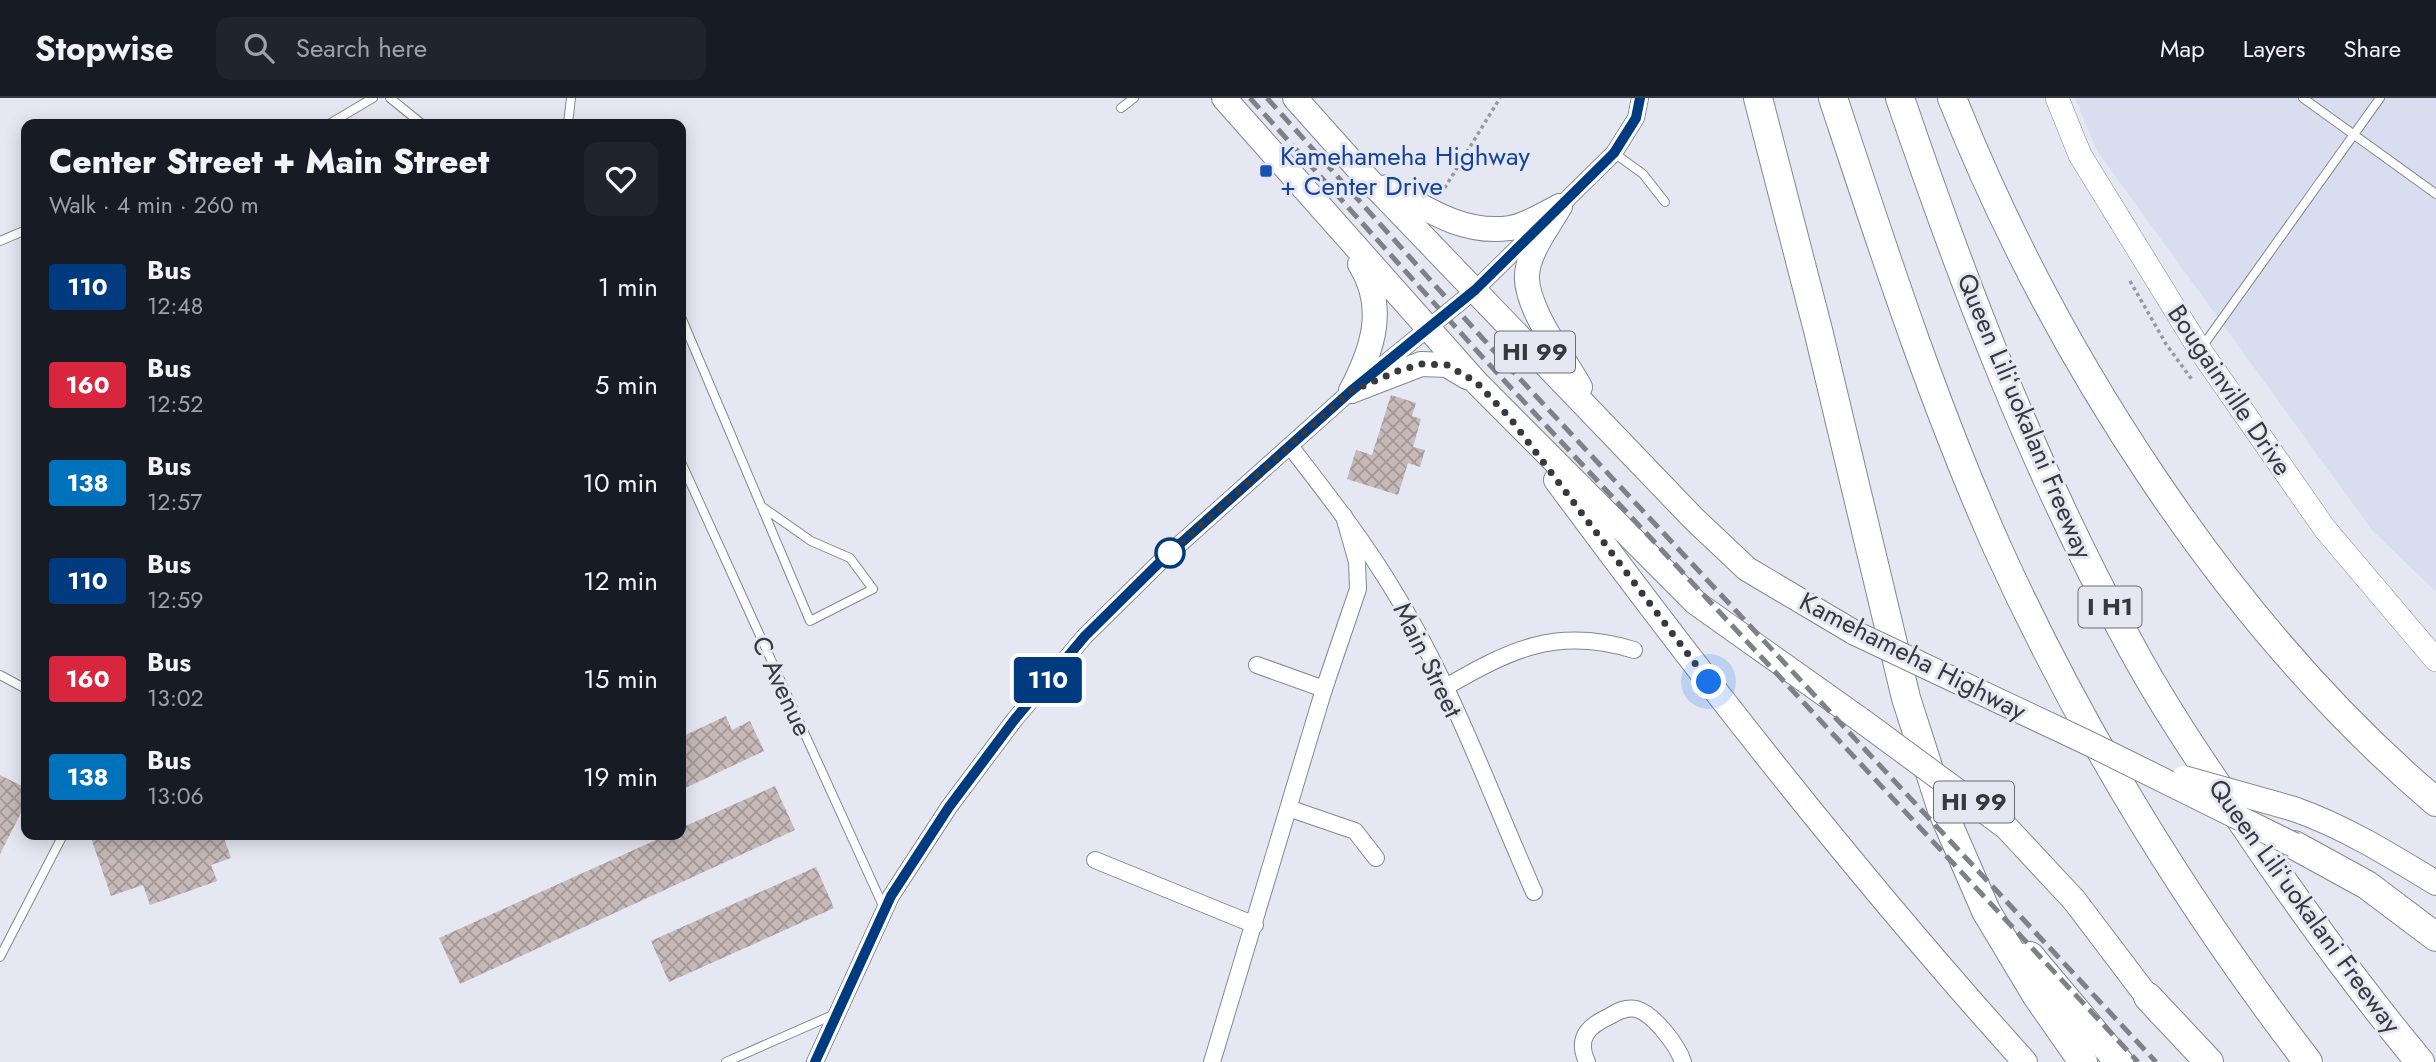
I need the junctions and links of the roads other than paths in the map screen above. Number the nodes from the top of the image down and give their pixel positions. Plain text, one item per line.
1 (373, 98) edge
2 (390, 98) edge
3 (572, 98) edge
4 (1134, 98) edge
5 (1224, 98) edge
6 (1295, 98) edge
7 (1640, 98) edge
8 (1758, 98) edge
9 (1833, 98) edge
10 (1900, 98) edge
11 (1952, 98) edge
12 (2057, 98) edge
13 (2302, 98) edge
14 (2380, 98) edge
15 (1121, 108) dead end
16 (337, 119) edge
17 (417, 119) edge
18 (569, 119) edge
19 (2355, 133) junction
20 (1614, 153) junction
21 (1361, 172) junction
22 (2436, 194) edge
23 (1665, 202) dead end
24 (1560, 206) junction
25 (1328, 214) junction
26 (21, 232) edge
27 (0, 241) edge
28 (1475, 290) junction
29 (686, 329) edge
30 (1427, 329) junction
31 (2200, 350) junction
32 (1476, 382) junction
33 (1351, 391) junction
34 (1595, 415) junction
35 (1510, 418) junction
36 (2125, 432) junction
37 (1290, 446) junction
38 (686, 473) edge
39 (761, 506) junction
40 (1344, 516) junction
41 (1634, 650) dead end
42 (2436, 660) edge
43 (1257, 665) dead end
44 (0, 675) edge
45 (21, 686) edge
46 (1444, 688) junction
47 (1324, 689) junction
48 (2126, 761) junction
49 (2436, 781) edge
50 (2436, 802) edge
51 (1291, 809) junction
52 (1942, 810) junction
53 (60, 840) edge
54 (2294, 845) joint
55 (1376, 858) dead end
56 (1095, 860) dead end
57 (2338, 864) junction
58 (2436, 883) edge
59 (1534, 892) dead end
60 (884, 910) junction
61 (2436, 922) edge
62 (1255, 925) junction
63 (2436, 937) edge
64 (0, 957) edge
65 (2148, 997) junction
66 (836, 1013) junction
67 (726, 1062) edge
68 (815, 1062) edge
69 (1212, 1062) edge
70 (1587, 1062) edge
71 (1683, 1062) edge
72 (2025, 1062) edge
73 (2083, 1062) edge
74 (2119, 1062) edge
75 (2193, 1062) edge
76 (2208, 1062) edge
77 (2308, 1062) edge
78 (2420, 1062) edge

1 - 16 lane
2 - 17 lane
3 - 18 lane
4 - 15 lane
5 - 25 main road, HI 99
6 - 21 main road, Kamehameha Highway / HI 99
7 - 20 street
8 - 52 highway
9 - 77 highway, I H1
10 - 78 highway, Queen Liliʻuokalani Freeway / I H1
11 - 36 highway
12 - 31 street, Bougainville Drive
13 - 19 lane
14 - 19 lane
19 - 22 lane
19 - 31 lane
20 - 23 lane
20 - 24 street
21 - 24 main road
21 - 28 main road, Kamehameha Highway / HI 99
24 - 28 street
24 - 34 main road
25 - 30 main road, HI 99
25 - 33 main road
26 - 27 lane
28 - 30 street
28 - 34 main road, Kamehameha Highway / HI 99
29 - 39 lane, C Avenue
30 - 32 main road, HI 99
30 - 33 street
31 - 42 street, Bougainville Drive
32 - 33 main road
32 - 35 main road, HI 99
33 - 37 street
34 - 48 main road, Kamehameha Highway / HI 99, bridge
35 - 65 main road, HI 99, bridge
35 - 72 main road
36 - 49 highway
36 - 50 highway
37 - 40 street, Main Street
37 - 60 street
38 - 60 lane, C Avenue
39 - 39 lane, C Avenue
40 - 46 street, Main Street
40 - 47 street
41 - 46 street
43 - 47 street
44 - 45 lane
46 - 59 street, Main Street
47 - 51 street
48 - 54 main road, Kamehameha Highway / HI 99, bridge
48 - 58 main road, bridge
51 - 55 street
51 - 62 street
52 - 73 highway
52 - 74 highway
53 - 64 lane
54 - 57 highway
56 - 62 street
57 - 61 main road
57 - 63 highway
60 - 66 street
62 - 69 street
65 - 75 main road, HI 99
65 - 76 highway
66 - 67 lane
66 - 68 street
70 - 71 street

